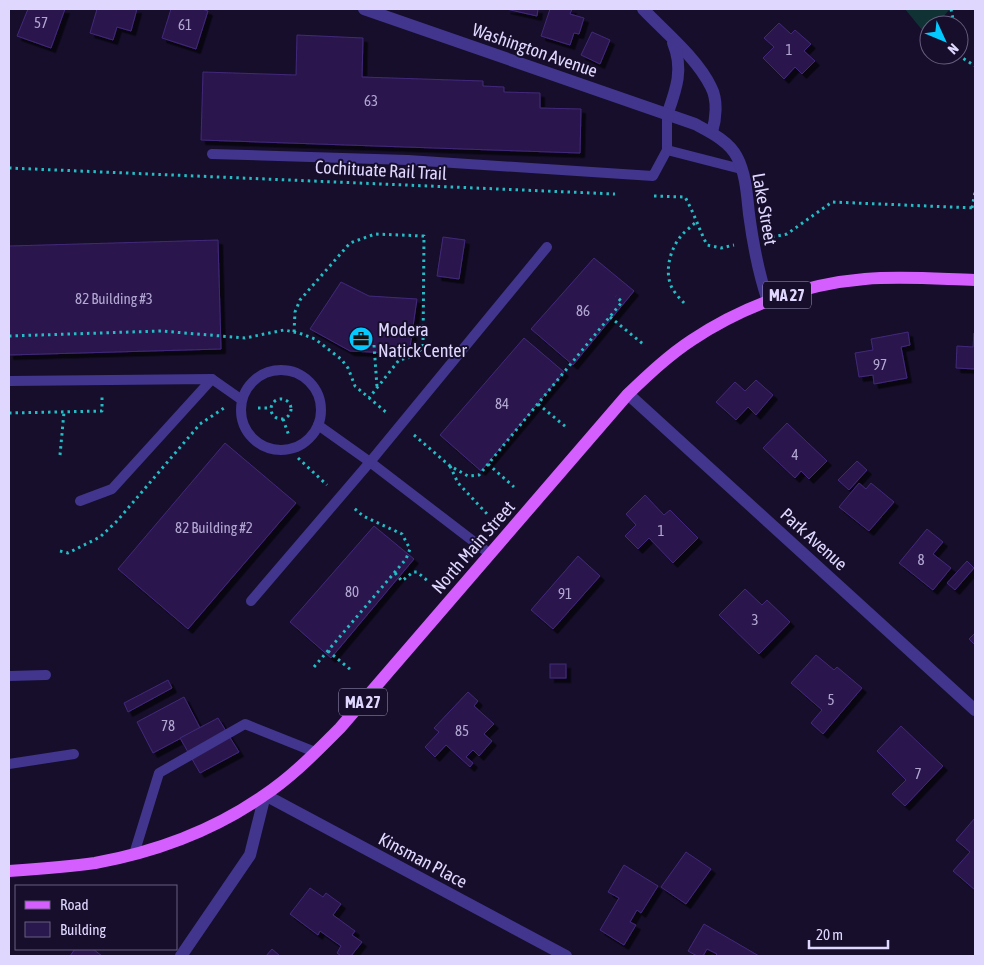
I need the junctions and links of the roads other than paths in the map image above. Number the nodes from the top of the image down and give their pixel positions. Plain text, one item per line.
1 (364, 9) edge
2 (642, 9) edge
3 (672, 38) junction
4 (667, 115) junction
5 (712, 132) junction
6 (667, 150) junction
7 (212, 154) dead end
8 (741, 169) junction
9 (547, 247) dead end
10 (975, 280) edge
11 (768, 301) junction
12 (212, 379) junction
13 (9, 381) edge
14 (628, 394) junction
15 (242, 400) junction
16 (318, 425) junction
17 (370, 462) junction
18 (80, 502) dead end
19 (490, 554) junction
20 (251, 601) dead end
21 (46, 674) dead end
22 (9, 676) edge
23 (975, 710) edge
24 (315, 752) junction
25 (74, 754) dead end
26 (9, 764) edge
27 (264, 796) junction
28 (134, 854) junction
29 (9, 871) edge
30 (181, 956) edge
31 (566, 956) edge

1 - 4 street, Washington Avenue
2 - 3 street
3 - 4 street
3 - 5 street
4 - 5 street, Lake Street
4 - 6 lane
5 - 8 street, Lake Street
6 - 7 lane
6 - 8 lane
8 - 11 street, Lake Street
9 - 17 lane
10 - 11 main road, North Main Street / MA 27
11 - 14 main road, North Main Street / MA 27
12 - 13 lane
12 - 15 lane
12 - 18 lane
14 - 19 main road, North Main Street / MA 27
14 - 23 street, Park Avenue
15 - 16 lane
15 - 16 lane
16 - 17 lane
17 - 19 lane
17 - 20 lane
19 - 24 main road, North Main Street / MA 27
21 - 22 lane
24 - 27 main road, North Main Street / MA 27
24 - 28 lane
25 - 26 lane
27 - 28 main road, North Main Street / MA 27
27 - 30 street
27 - 31 street, Kinsman Place
28 - 29 main road, North Main Street / MA 27

